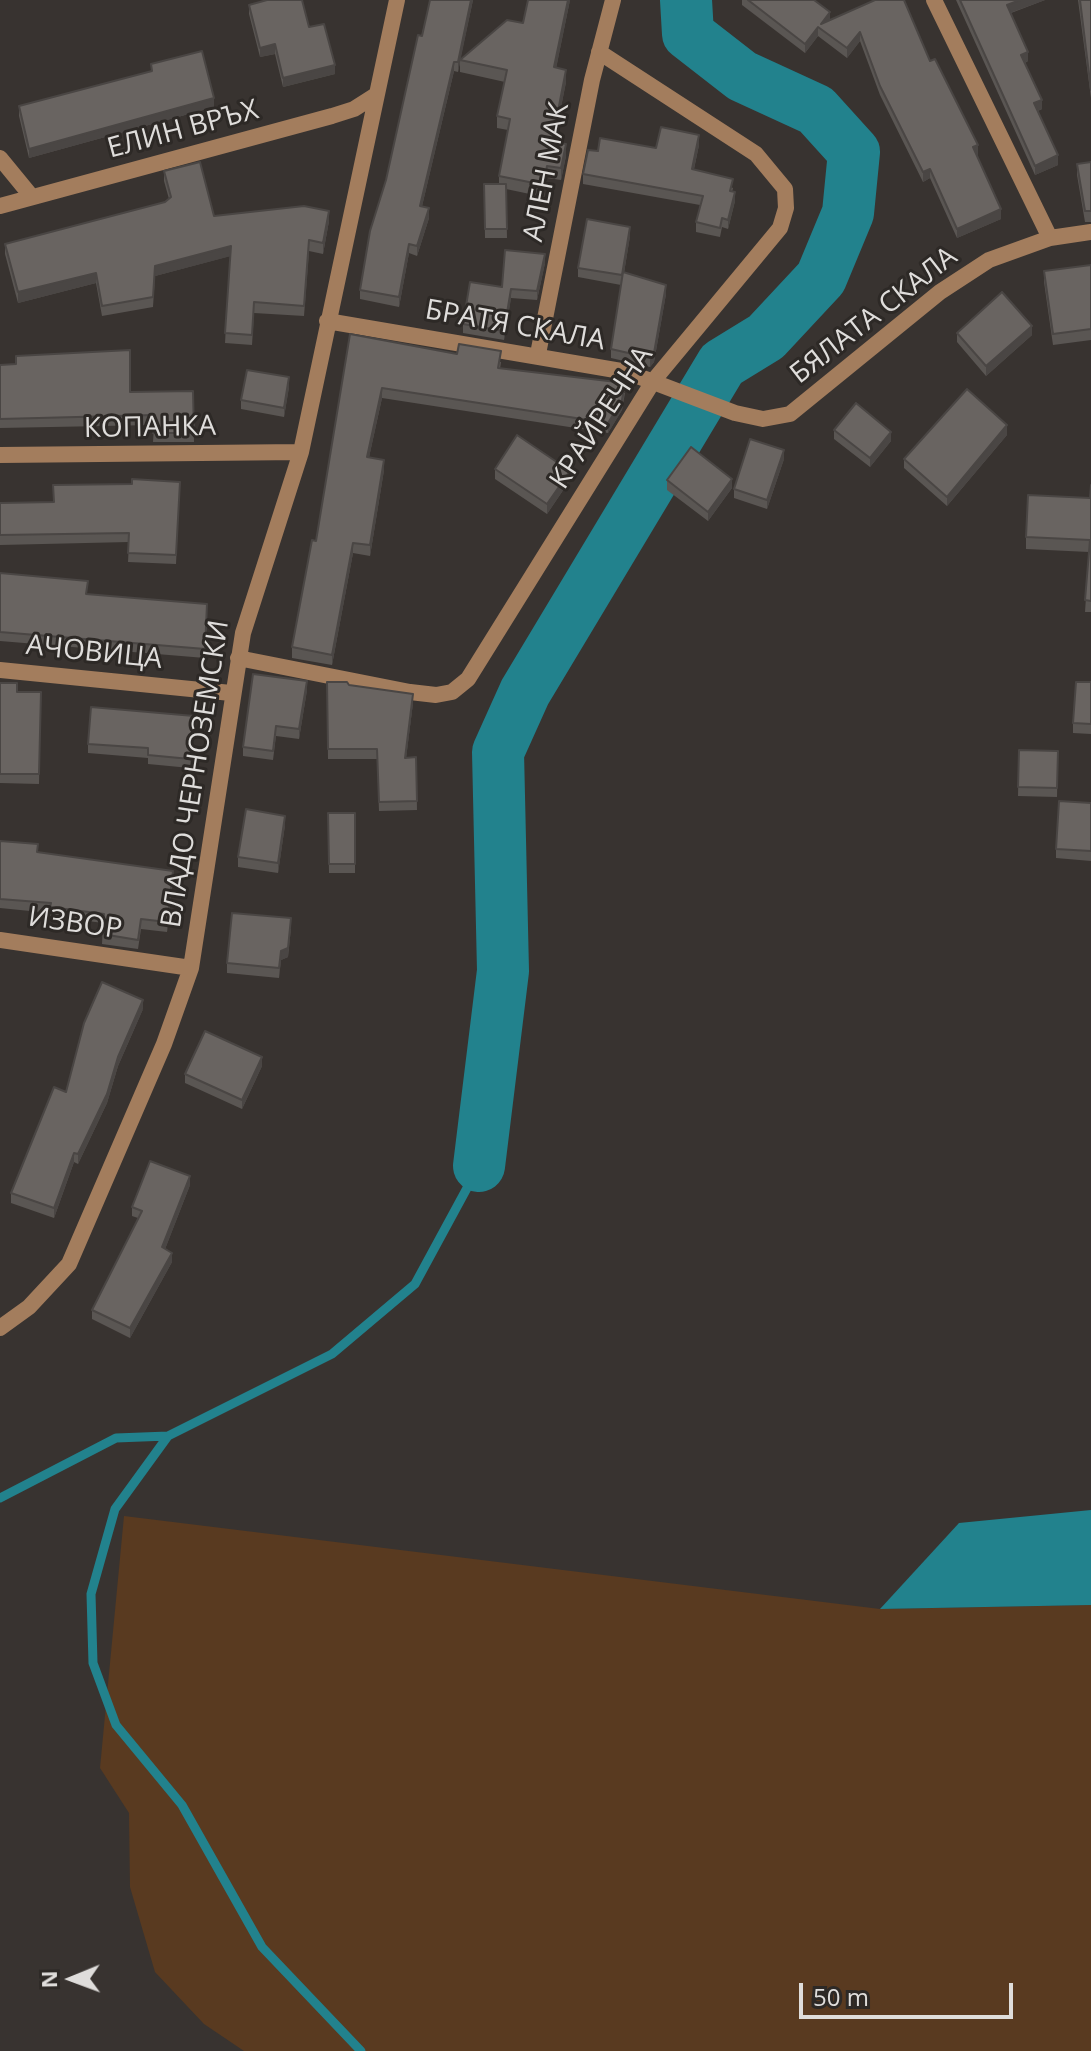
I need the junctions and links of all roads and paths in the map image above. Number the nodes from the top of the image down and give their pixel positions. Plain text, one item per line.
1 (397, 0) edge
2 (613, 0) edge
3 (934, 0) edge
4 (599, 52) junction
5 (376, 95) junction
6 (0, 158) edge
7 (32, 197) junction
8 (0, 206) edge
9 (1091, 232) edge
10 (1050, 238) junction
11 (327, 321) junction
12 (538, 354) junction
13 (660, 382) junction
14 (735, 413) joint
15 (301, 452) junction
16 (0, 455) edge
17 (238, 658) junction
18 (0, 670) edge
19 (231, 693) junction
20 (0, 940) edge
21 (191, 968) junction
22 (0, 1328) edge

1 - 5 street, ВЛАДО ЧЕРНОЗЕМСКИ
2 - 4 street, АЛЕН МАК
3 - 10 street
4 - 12 street, АЛЕН МАК
4 - 13 street, КРАЙРЕЧНА
5 - 7 street, ЕЛИН ВРЪХ
5 - 11 street, ВЛАДО ЧЕРНОЗЕМСКИ
6 - 7 street
7 - 8 street, ЕЛИН ВРЪХ
9 - 10 street, БЯЛАТА СКАЛА
10 - 14 street, БЯЛАТА СКАЛА
11 - 12 street, БРАТЯ СКАЛА
11 - 15 street, ВЛАДО ЧЕРНОЗЕМСКИ
12 - 13 street, БРАТЯ СКАЛА
13 - 14 street, БРАТЯ СКАЛА
13 - 17 street, КРАЙРЕЧНА
15 - 16 street, КОПАНКА
15 - 17 street, ВЛАДО ЧЕРНОЗЕМСКИ
17 - 19 street, ВЛАДО ЧЕРНОЗЕМСКИ
18 - 19 street, АЧОВИЦА
19 - 21 street, ВЛАДО ЧЕРНОЗЕМСКИ
20 - 21 street, ИЗВОР
21 - 22 street, ВЛАДО ЧЕРНОЗЕМСКИ

